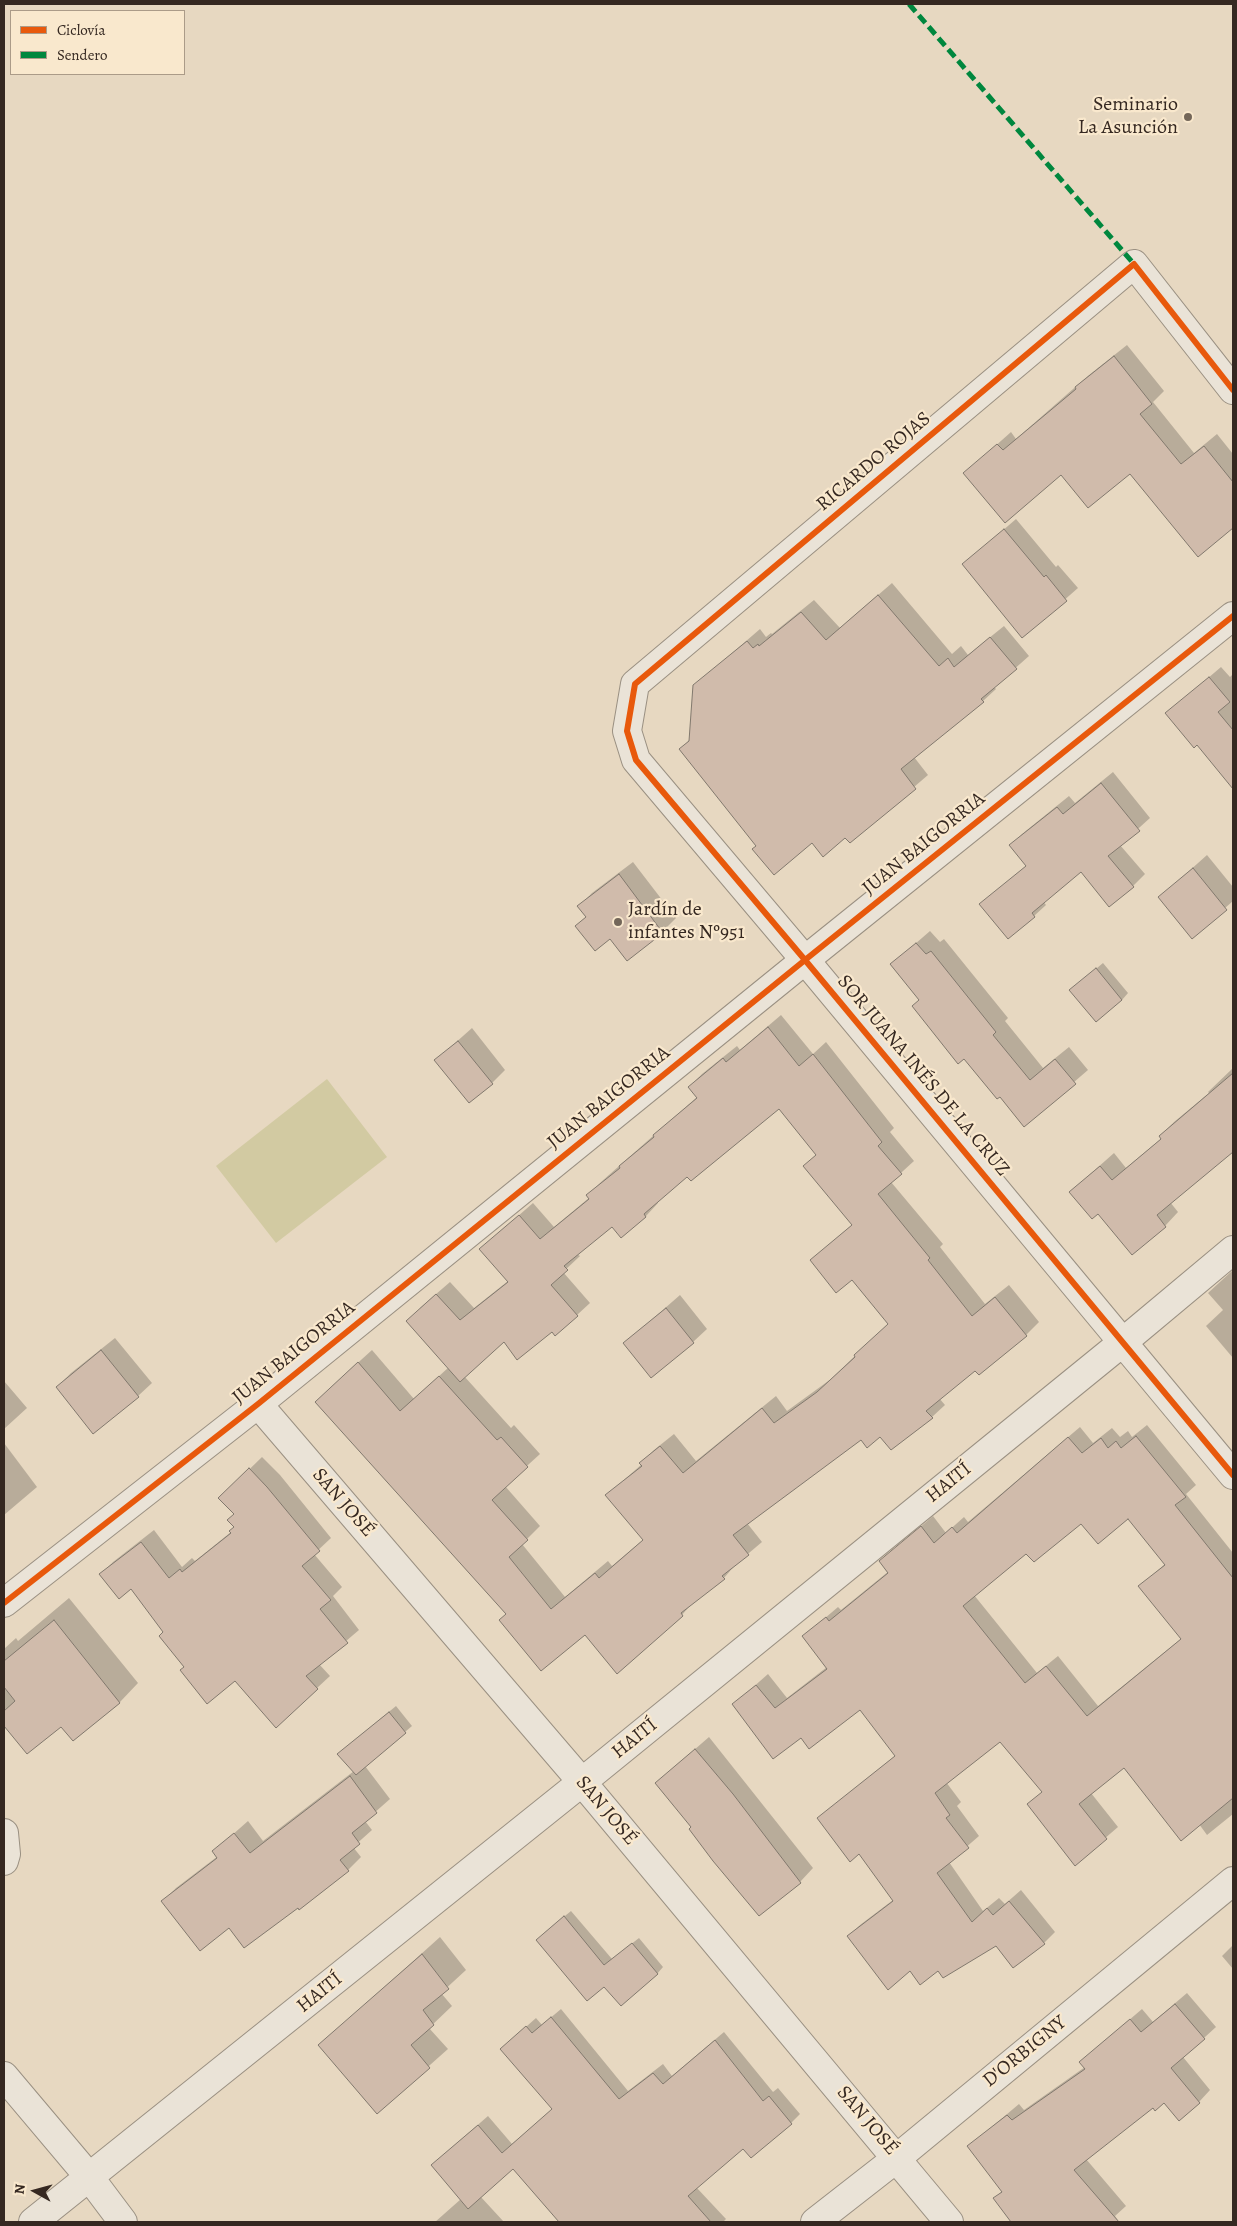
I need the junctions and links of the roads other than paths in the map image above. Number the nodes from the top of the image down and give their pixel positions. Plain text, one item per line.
1 (1233, 390) edge
2 (1233, 616) edge
3 (635, 684) joint
4 (805, 960) junction
5 (1233, 1250) edge
6 (1123, 1342) junction
7 (258, 1404) junction
8 (1233, 1476) edge
9 (4, 1603) edge
10 (582, 1782) junction
11 (4, 1833) edge
12 (4, 1861) edge
13 (1233, 1881) edge
14 (4, 2076) edge
15 (897, 2158) junction
16 (90, 2178) junction
17 (33, 2222) edge
18 (123, 2222) edge
19 (815, 2222) edge
20 (949, 2222) edge

1 - 3 street, RICARDO ROJAS
2 - 4 street, JUAN BAIGORRIA
3 - 4 street, SOR JUANA INÉS DE LA CRUZ
4 - 6 street, SOR JUANA INÉS DE LA CRUZ
4 - 7 street, JUAN BAIGORRIA
5 - 6 street, HAITÍ
6 - 8 street, SOR JUANA INÉS DE LA CRUZ
6 - 10 street, HAITÍ
7 - 9 street, JUAN BAIGORRIA
7 - 10 street, SAN JOSÉ
10 - 15 street, SAN JOSÉ
10 - 16 street, HAITÍ
11 - 12 street
13 - 15 street, D'ORBIGNY
14 - 16 street
15 - 19 street, D'ORBIGNY
15 - 20 street, SAN JOSÉ
16 - 17 street, HAITÍ
16 - 18 street

